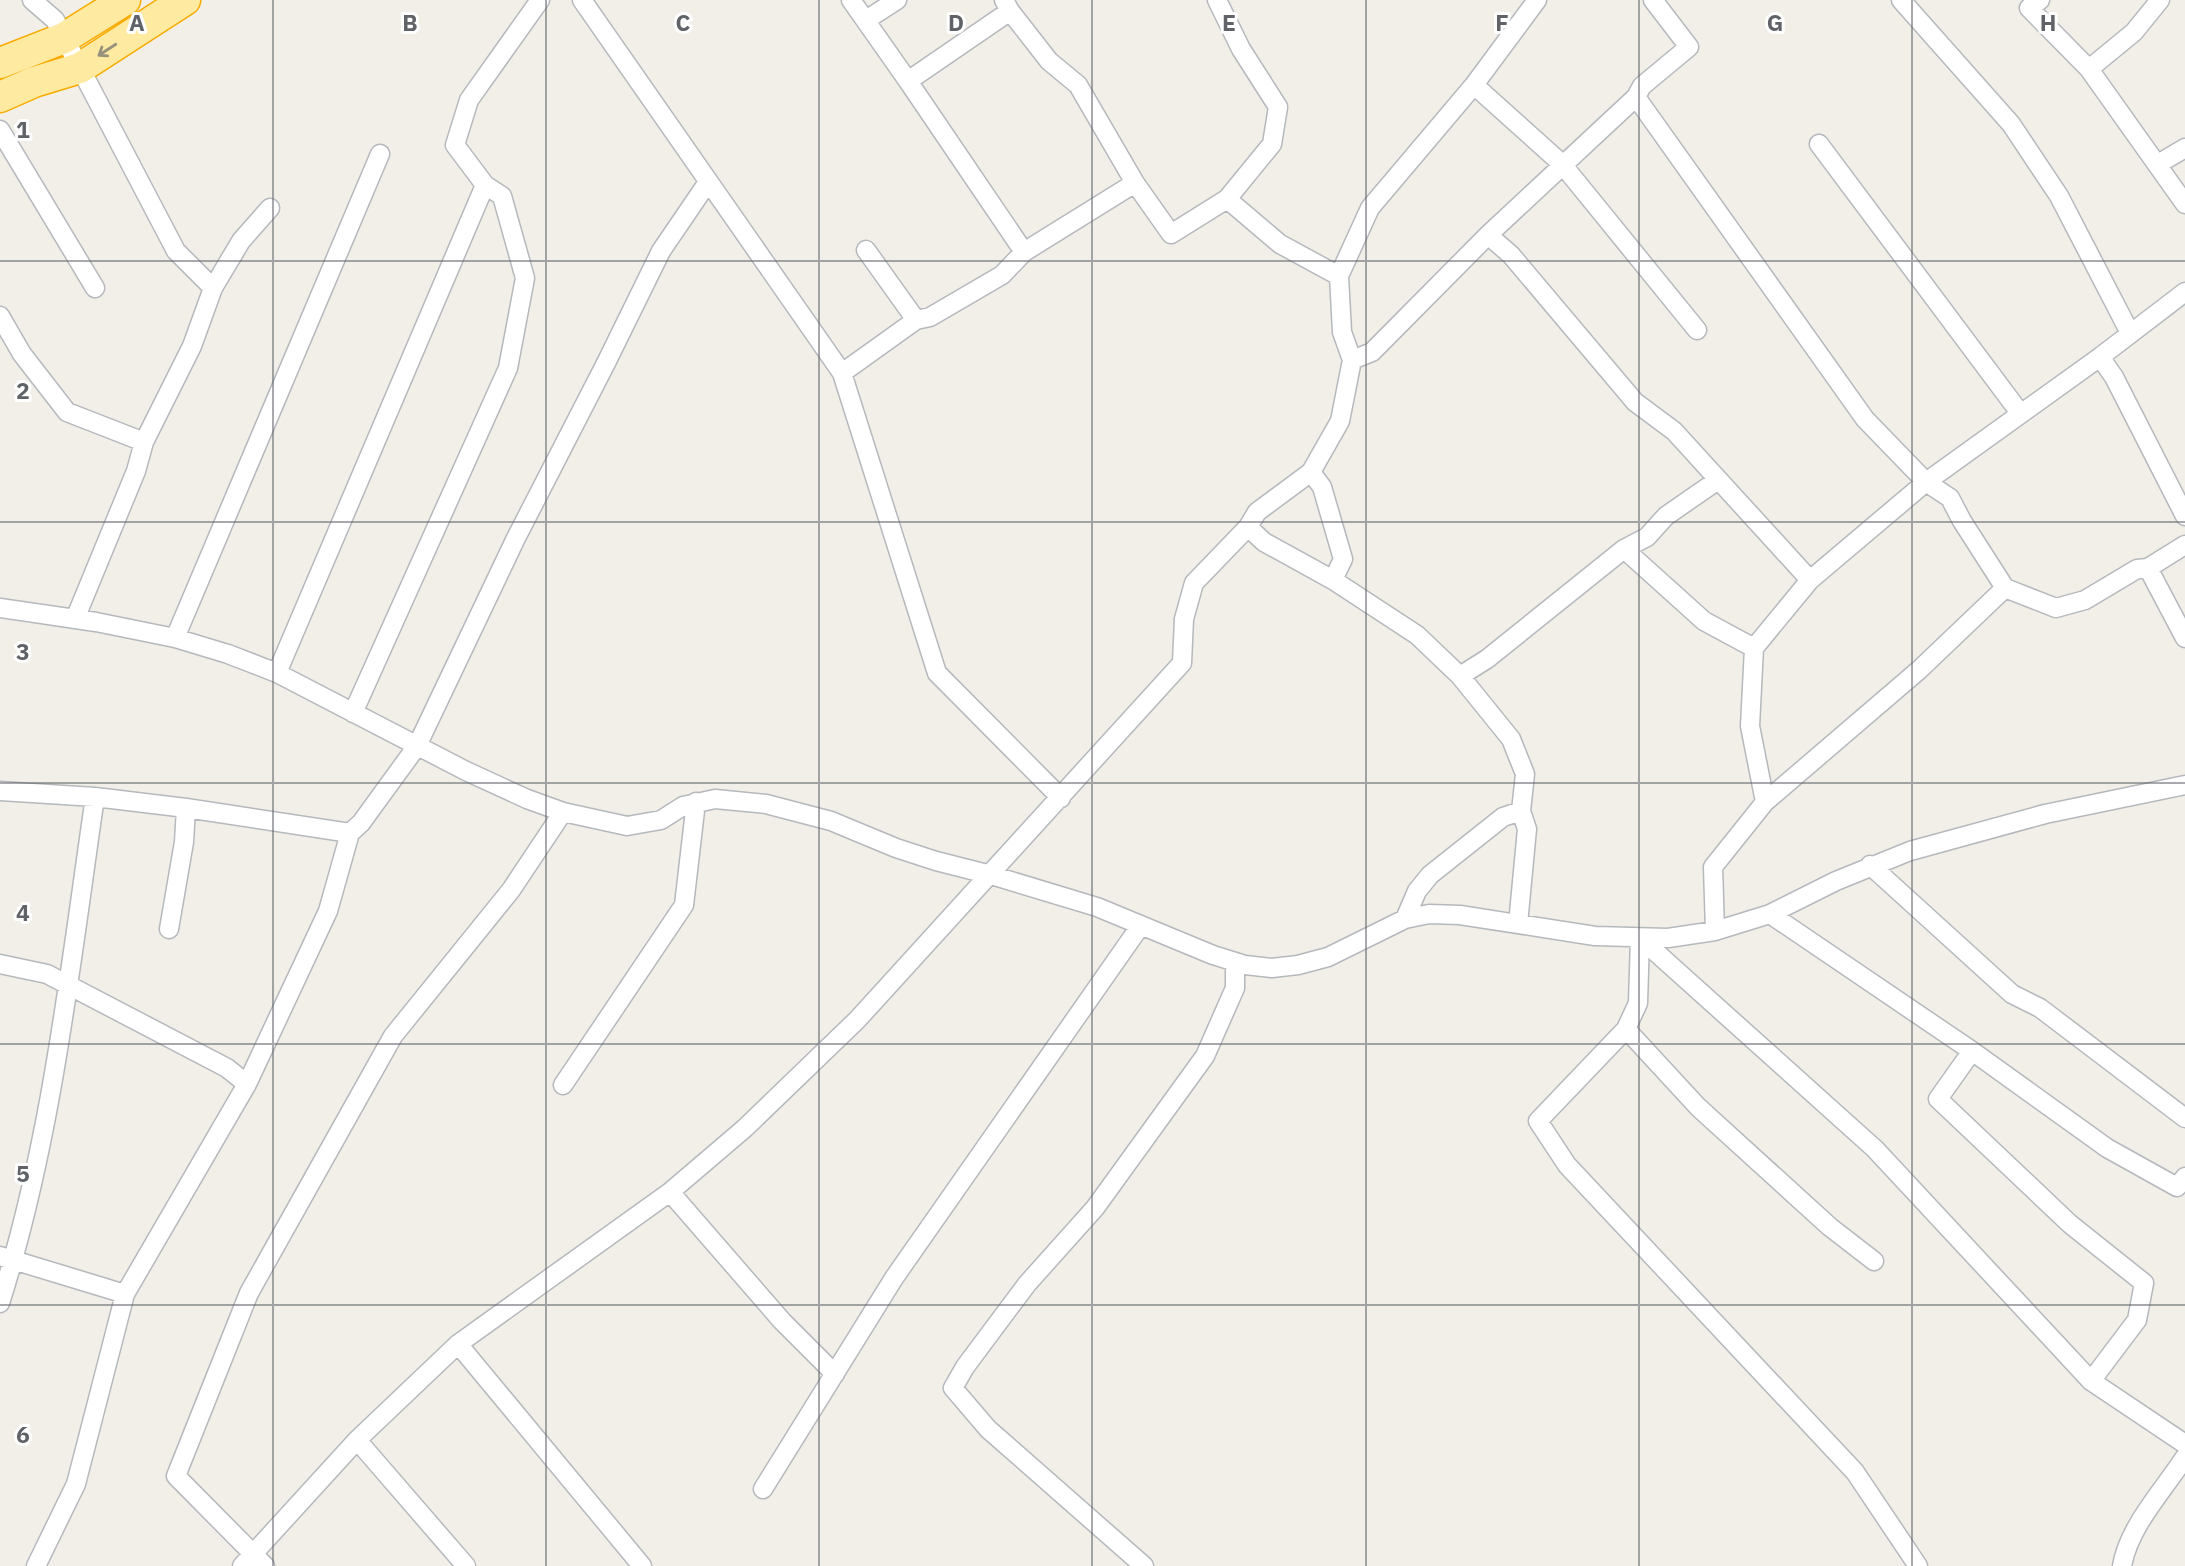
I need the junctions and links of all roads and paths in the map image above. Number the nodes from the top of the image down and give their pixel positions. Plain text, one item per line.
1 (32, 0) edge
2 (125, 0) edge
3 (185, 0) edge
4 (540, 0) edge
5 (582, 0) edge
6 (851, 0) edge
7 (897, 0) edge
8 (1217, 0) edge
9 (1537, 0) edge
10 (1653, 0) edge
11 (1901, 0) edge
12 (2040, 0) edge
13 (2160, 0) edge
14 (1007, 5) edge
15 (866, 20) junction
16 (64, 38) junction
17 (0, 63) edge
18 (80, 68) junction
19 (2089, 69) junction
20 (908, 81) junction
21 (1474, 85) junction
22 (0, 97) edge
23 (1636, 97) junction
24 (0, 130) edge
25 (1819, 144) dead end
26 (2185, 148) edge
27 (380, 154) dead end
28 (1562, 164) junction
29 (2158, 164) junction
30 (708, 182) junction
31 (1135, 183) junction
32 (485, 185) junction
33 (1227, 200) junction
34 (2185, 204) edge
35 (270, 208) dead end
36 (1488, 235) junction
37 (866, 250) dead end
38 (1024, 252) junction
39 (1339, 276) junction
40 (95, 288) dead end
41 (213, 288) junction
42 (2185, 294) edge
43 (0, 316) edge
44 (916, 320) junction
45 (1697, 330) dead end
46 (2130, 332) junction
47 (2099, 357) junction
48 (1352, 360) junction
49 (842, 373) junction
50 (2020, 413) junction
51 (144, 442) junction
52 (1311, 472) junction
53 (1717, 481) junction
54 (1926, 482) junction
55 (2185, 516) edge
56 (1248, 527) junction
57 (2185, 545) edge
58 (1624, 549) junction
59 (2148, 568) junction
60 (1333, 580) junction
61 (1810, 580) junction
62 (2005, 588) junction
63 (0, 608) edge
64 (75, 619) junction
65 (175, 638) junction
66 (2185, 638) edge
67 (1754, 648) junction
68 (276, 673) junction
69 (1460, 676) junction
70 (353, 713) junction
71 (417, 746) junction
72 (2185, 785) edge
73 (0, 791) edge
74 (95, 797) junction
75 (1061, 798) junction
76 (696, 802) junction
77 (1765, 802) junction
78 (186, 808) junction
79 (1521, 811) junction
80 (563, 813) junction
81 (350, 833) junction
82 (1870, 865) junction
83 (991, 875) junction
84 (1770, 914) junction
85 (1405, 919) junction
86 (1518, 924) junction
87 (1141, 925) junction
88 (169, 929) dead end
89 (1714, 931) junction
90 (1640, 938) junction
91 (1235, 962) junction
92 (0, 964) edge
93 (67, 985) junction
94 (1626, 1029) junction
95 (1972, 1051) junction
96 (247, 1084) junction
97 (564, 1084) dead end
98 (2185, 1118) edge
99 (2185, 1177) edge
100 (670, 1192) junction
101 (7, 1257) edge
102 (1874, 1261) dead end
103 (125, 1294) junction
104 (0, 1303) edge
105 (458, 1344) junction
106 (835, 1374) junction
107 (2091, 1381) junction
108 (357, 1440) junction
109 (2185, 1444) edge
110 (2185, 1457) edge
111 (763, 1489) dead end
112 (254, 1562) edge
113 (36, 1566) edge
114 (466, 1566) edge
115 (642, 1566) edge
116 (1144, 1566) edge
117 (1918, 1566) edge
118 (2122, 1566) edge

1 - 16 street
2 - 16 highway
3 -> 18 highway
4 - 32 street
5 - 30 street
6 - 15 street
7 - 15 street
8 - 33 street
9 - 21 street
10 - 23 street
11 - 46 street
12 - 19 street
13 - 19 street
14 - 20 street
14 - 31 street
15 - 20 street
16 - 17 highway
16 - 18 street
18 - 22 highway
18 - 41 street
19 - 29 street
20 - 38 street
21 - 28 street
21 - 39 street
23 - 28 street
23 - 54 street
24 - 40 street
25 - 50 street
26 - 29 street
27 - 65 street
28 - 36 street
28 - 45 street
29 - 34 street
30 - 49 street
30 - 71 street
31 - 33 street
31 - 38 street
32 - 68 street
32 - 70 street
33 - 39 street
35 - 41 street
36 - 48 street
36 - 53 street
37 - 44 street
38 - 44 street
39 - 48 street
41 - 51 street
42 - 46 street
43 - 51 street
44 - 49 street
46 - 47 street
47 - 50 street
47 - 55 street
48 - 52 street
49 - 75 street
50 - 54 street
51 - 64 street
52 - 56 street
52 - 60 street
53 - 58 street
53 - 61 street
54 - 61 street
54 - 62 street
56 - 60 street
56 - 75 street
57 - 59 street
58 - 67 street
58 - 69 street
59 - 62 street
59 - 66 street
60 - 69 street
61 - 67 street
62 - 77 street
63 - 64 street
64 - 65 street
65 - 68 street
67 - 77 street
68 - 70 street
69 - 79 street
70 - 71 street
71 - 80 street
71 - 81 street
72 - 82 street
73 - 74 street
74 - 78 street
74 - 93 street
75 - 83 street
76 - 80 street
76 - 83 street
76 - 97 street
77 - 89 street
78 - 81 street
78 - 88 street
79 - 85 street
79 - 86 street
80 - 112 street
81 - 96 street
82 - 84 street
82 - 98 street
83 - 87 street
83 - 100 street
84 - 89 street
84 - 95 street
85 - 86 street
85 - 91 street
86 - 90 street
87 - 91 street
87 - 106 street
89 - 90 street
90 - 94 street
90 - 107 street
91 - 116 street
92 - 93 street
93 - 96 street
93 - 101 street
94 - 102 street
94 - 117 street
95 - 99 street
95 - 107 street
96 - 103 street
100 - 105 street
100 - 106 street
101 - 103 street
101 - 104 street
103 - 113 street
105 - 108 street
105 - 115 street
106 - 111 street
107 - 109 street
108 - 112 street
108 - 114 street
110 - 118 street

